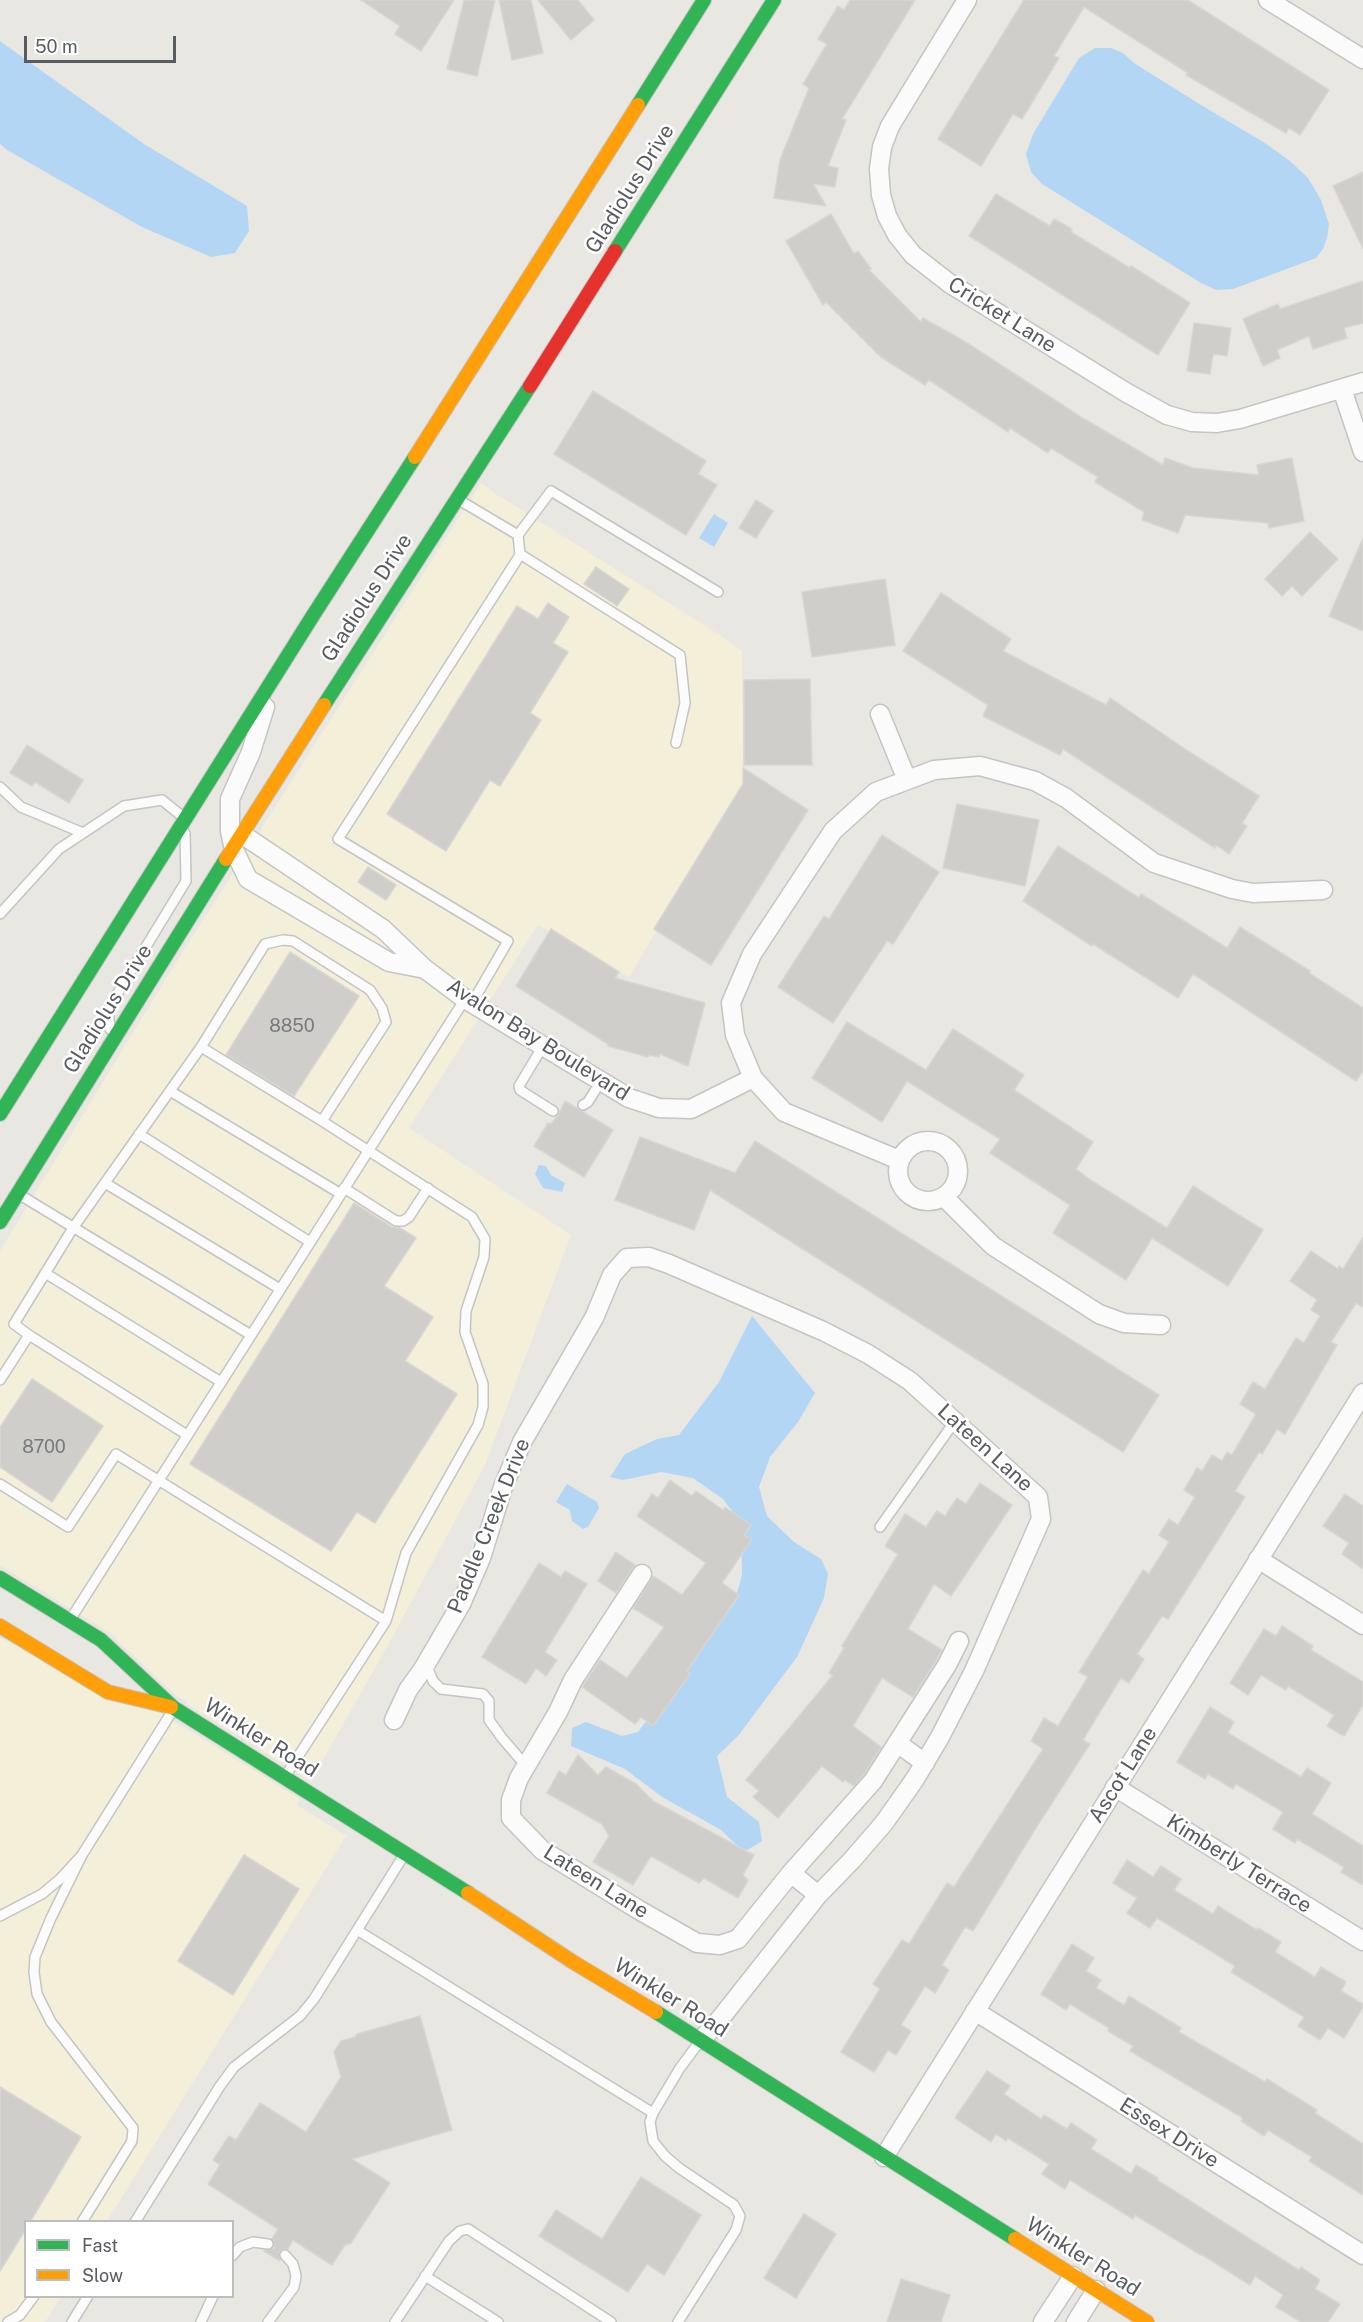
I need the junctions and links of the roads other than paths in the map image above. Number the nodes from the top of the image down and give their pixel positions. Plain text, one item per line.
1 (704, 0) edge
2 (774, 0) edge
3 (967, 0) edge
4 (1268, 0) edge
5 (1363, 59) edge
6 (1363, 382) edge
7 (1342, 389) junction
8 (1363, 452) edge
9 (457, 498) junction
10 (518, 535) junction
11 (520, 554) junction
12 (718, 592) dead end
13 (275, 677) junction
14 (880, 714) dead end
15 (676, 743) dead end
16 (907, 780) junction
17 (0, 788) edge
18 (185, 819) junction
19 (83, 833) junction
20 (238, 843) junction
21 (1323, 890) dead end
22 (0, 914) edge
23 (425, 969) junction
24 (468, 1001) junction
25 (111, 1041) junction
26 (543, 1046) junction
27 (201, 1047) junction
28 (753, 1078) junction
29 (600, 1081) junction
30 (170, 1091) junction
31 (583, 1105) dead end
32 (553, 1111) dead end
33 (0, 1114) edge
34 (322, 1121) junction
35 (139, 1134) junction
36 (368, 1151) junction
37 (899, 1160) junction
38 (105, 1183) junction
39 (428, 1188) junction
40 (343, 1191) junction
41 (18, 1194) junction
42 (944, 1197) junction
43 (0, 1222) edge
44 (73, 1227) junction
45 (310, 1242) junction
46 (45, 1273) junction
47 (280, 1289) junction
48 (602, 1302) joint
49 (1161, 1325) dead end
50 (29, 1335) junction
51 (251, 1335) junction
52 (0, 1380) edge
53 (221, 1382) junction
54 (1363, 1393) edge
55 (955, 1421) junction
56 (187, 1436) junction
57 (159, 1479) junction
58 (0, 1484) edge
59 (880, 1527) dead end
60 (1258, 1559) junction
61 (642, 1574) dead end
62 (0, 1578) edge
63 (69, 1621) junction
64 (386, 1622) junction
65 (1363, 1625) edge
66 (0, 1626) edge
67 (959, 1641) dead end
68 (426, 1664) junction
69 (174, 1708) junction
70 (394, 1720) dead end
71 (897, 1743) junction
72 (925, 1763) junction
73 (526, 1766) junction
74 (285, 1777) junction
75 (1115, 1787) junction
76 (406, 1853) junction
77 (82, 1855) junction
78 (791, 1873) junction
79 (818, 1895) junction
80 (0, 1916) edge
81 (357, 1930) junction
82 (1363, 1941) edge
83 (975, 2011) junction
84 (701, 2040) junction
85 (653, 2113) junction
86 (884, 2157) junction
87 (83, 2220) edge
88 (136, 2220) edge
89 (268, 2244) dead end
90 (234, 2254) edge
91 (285, 2255) dead end
92 (1363, 2255) edge
93 (424, 2276) junction
94 (1073, 2276) junction
95 (1096, 2290) junction
96 (33, 2298) edge
97 (87, 2298) edge
98 (212, 2298) edge
99 (75, 2321) edge
100 (8, 2322) edge
101 (201, 2322) edge
102 (268, 2322) edge
103 (395, 2322) edge
104 (498, 2322) edge
105 (611, 2322) edge
106 (678, 2322) edge
107 (1043, 2322) edge
108 (1076, 2322) edge
109 (1147, 2322) edge

1 - 13 main road, Gladiolus Drive
2 - 9 main road, Gladiolus Drive
3 - 7 street, Cricket Lane
4 - 5 street
6 - 7 street, Cricket Lane
7 - 8 street
9 - 10 lane
9 - 20 main road, Gladiolus Drive
10 - 11 lane
10 - 12 lane
11 - 15 lane
11 - 24 lane
13 - 18 main road, Gladiolus Drive
13 - 20 street, Avalon Bay Boulevard
14 - 16 street
16 - 21 street
16 - 28 street
17 - 19 lane
18 - 19 lane
18 - 25 lane
18 - 33 main road, Gladiolus Drive
19 - 22 lane
20 - 23 street, Avalon Bay Boulevard
20 - 23 street, Avalon Bay Boulevard
20 - 25 main road, Gladiolus Drive
23 - 24 street, Avalon Bay Boulevard
24 - 26 street, Avalon Bay Boulevard
24 - 36 lane
25 - 41 main road, Gladiolus Drive
26 - 29 street, Avalon Bay Boulevard
26 - 32 lane
27 - 30 lane
27 - 34 lane
27 - 34 lane
28 - 29 street, Avalon Bay Boulevard
28 - 37 street
29 - 31 lane
30 - 35 lane
30 - 40 lane
34 - 36 lane
35 - 38 lane
35 - 45 lane
36 - 39 lane
36 - 40 lane
37 - 42 street
37 - 42 street
38 - 44 lane
38 - 47 lane
39 - 40 lane
39 - 64 lane
40 - 45 lane
41 - 43 main road, Gladiolus Drive
41 - 44 lane
42 - 49 street
44 - 46 lane
44 - 51 lane
45 - 47 lane
46 - 50 lane
46 - 53 lane
47 - 51 lane
48 - 55 street, Lateen Lane
48 - 68 street, Paddle Creek Drive
50 - 52 lane
50 - 56 lane
51 - 53 lane
53 - 56 lane
54 - 60 street, Ascot Lane
55 - 59 lane
55 - 72 street, Lateen Lane
56 - 57 lane
57 - 58 lane
57 - 63 lane
57 - 64 lane
60 - 65 street
60 - 75 street, Ascot Lane
61 - 73 street, Lateen Lane
62 - 63 main road, Winkler Road
63 - 69 main road, Winkler Road
64 - 74 lane
66 - 69 main road, Winkler Road
67 - 71 street, Lateen Lane
68 - 70 street, Paddle Creek Drive
68 - 73 lane
69 - 74 main road, Winkler Road
69 - 77 lane
71 - 72 street
71 - 78 street, Lateen Lane
72 - 79 street, Lateen Lane
73 - 78 street, Lateen Lane
74 - 76 main road, Winkler Road
75 - 82 street, Kimberly Terrace
75 - 83 street, Ascot Lane
76 - 81 lane
76 - 84 main road, Winkler Road
77 - 80 lane
77 - 87 lane
78 - 79 street
79 - 84 street, Lateen Lane
81 - 85 lane
81 - 88 lane
83 - 86 street, Ascot Lane
83 - 92 street, Essex Drive
84 - 85 lane
84 - 86 main road, Winkler Road
85 - 106 lane
86 - 94 main road, Winkler Road
89 - 90 lane
91 - 102 lane
93 - 103 lane
93 - 104 lane
93 - 105 lane
94 - 95 main road, Winkler Road
94 - 107 street
95 - 108 street
95 - 109 main road, Winkler Road
96 - 100 lane
97 - 99 lane
98 - 101 lane

